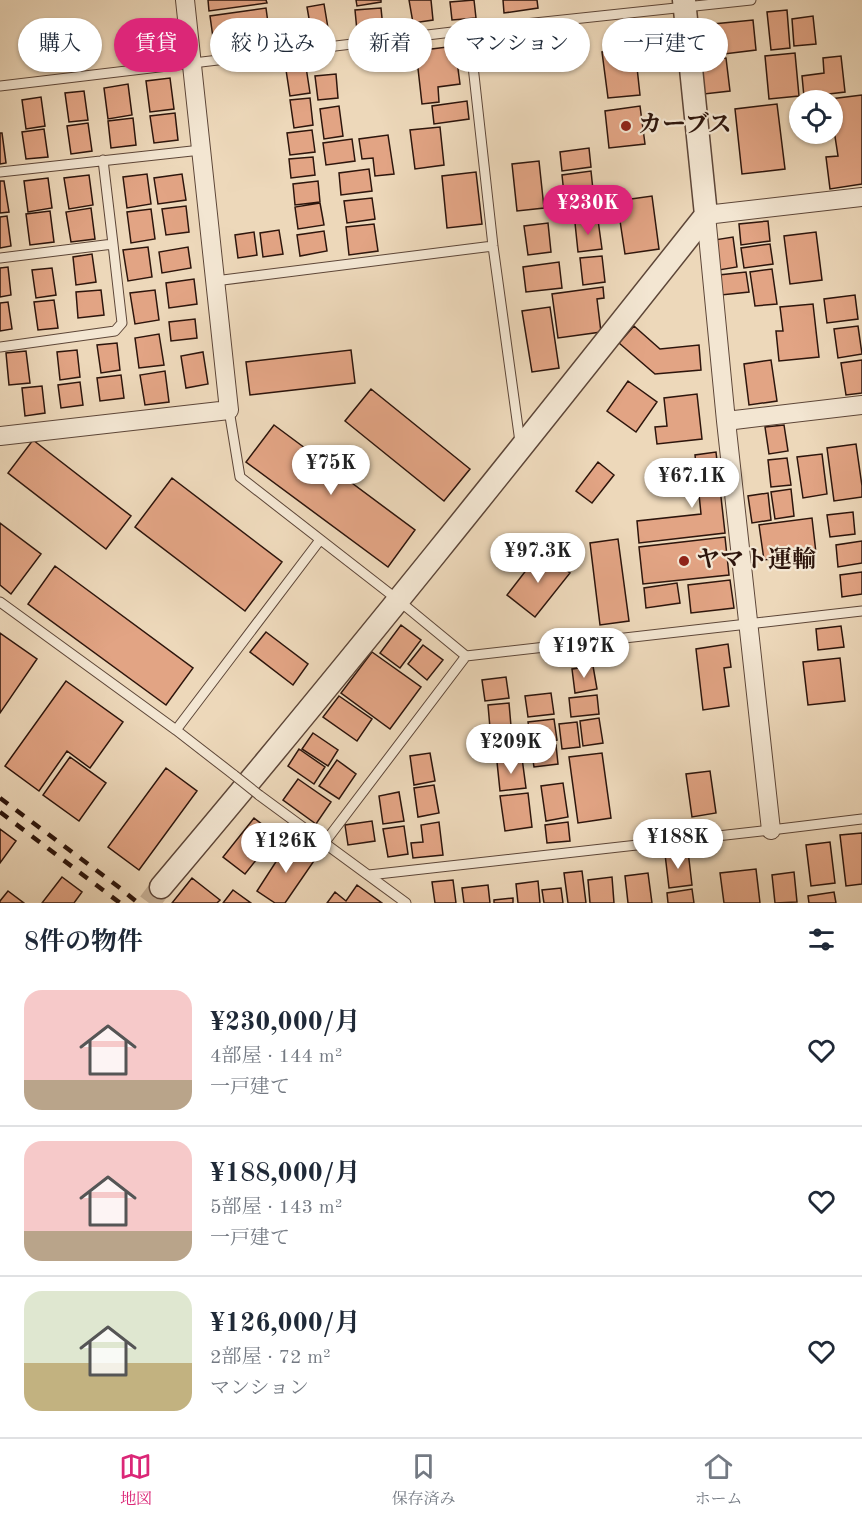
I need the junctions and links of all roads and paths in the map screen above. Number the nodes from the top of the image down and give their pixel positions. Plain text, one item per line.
1 (185, 0) edge
2 (752, 0) edge
3 (684, 4) edge
4 (187, 18) edge
5 (568, 18) edge
6 (444, 33) edge
7 (198, 62) edge
8 (117, 72) edge
9 (193, 72) edge
10 (474, 72) edge
11 (0, 86) edge
12 (201, 150) junction
13 (103, 160) junction
14 (0, 172) edge
15 (862, 197) edge
16 (706, 216) junction
17 (113, 244) junction
18 (494, 246) junction
19 (0, 258) edge
20 (215, 281) junction
21 (0, 348) edge
22 (862, 405) edge
23 (229, 410) junction
24 (726, 421) junction
25 (0, 436) edge
26 (521, 448) junction
27 (320, 540) junction
28 (398, 600) junction
29 (0, 602) edge
30 (862, 611) edge
31 (748, 623) junction
32 (466, 656) junction
33 (176, 730) junction
34 (862, 819) edge
35 (771, 830) junction
36 (325, 842) junction
37 (369, 875) junction
38 (161, 887) tunnel mouth
39 (406, 903) edge

1 - 4 street
2 - 3 lane
3 - 5 lane
3 - 16 street
6 - 7 lane
8 - 11 lane
9 - 12 street
10 - 18 lane
12 - 13 lane
12 - 20 street
13 - 14 lane
13 - 17 lane
15 - 16 street
16 - 24 street
16 - 26 street
17 - 19 lane
17 - 21 lane
18 - 20 lane
18 - 26 lane
20 - 23 street
22 - 24 street
23 - 25 street
23 - 27 lane
24 - 31 street
26 - 28 street
27 - 28 lane
27 - 33 lane
28 - 32 lane
28 - 38 street
29 - 33 lane
30 - 31 lane
31 - 32 lane
31 - 35 street
32 - 36 lane
33 - 36 lane, bridge
34 - 35 lane
35 - 37 lane
36 - 37 lane
37 - 39 lane

